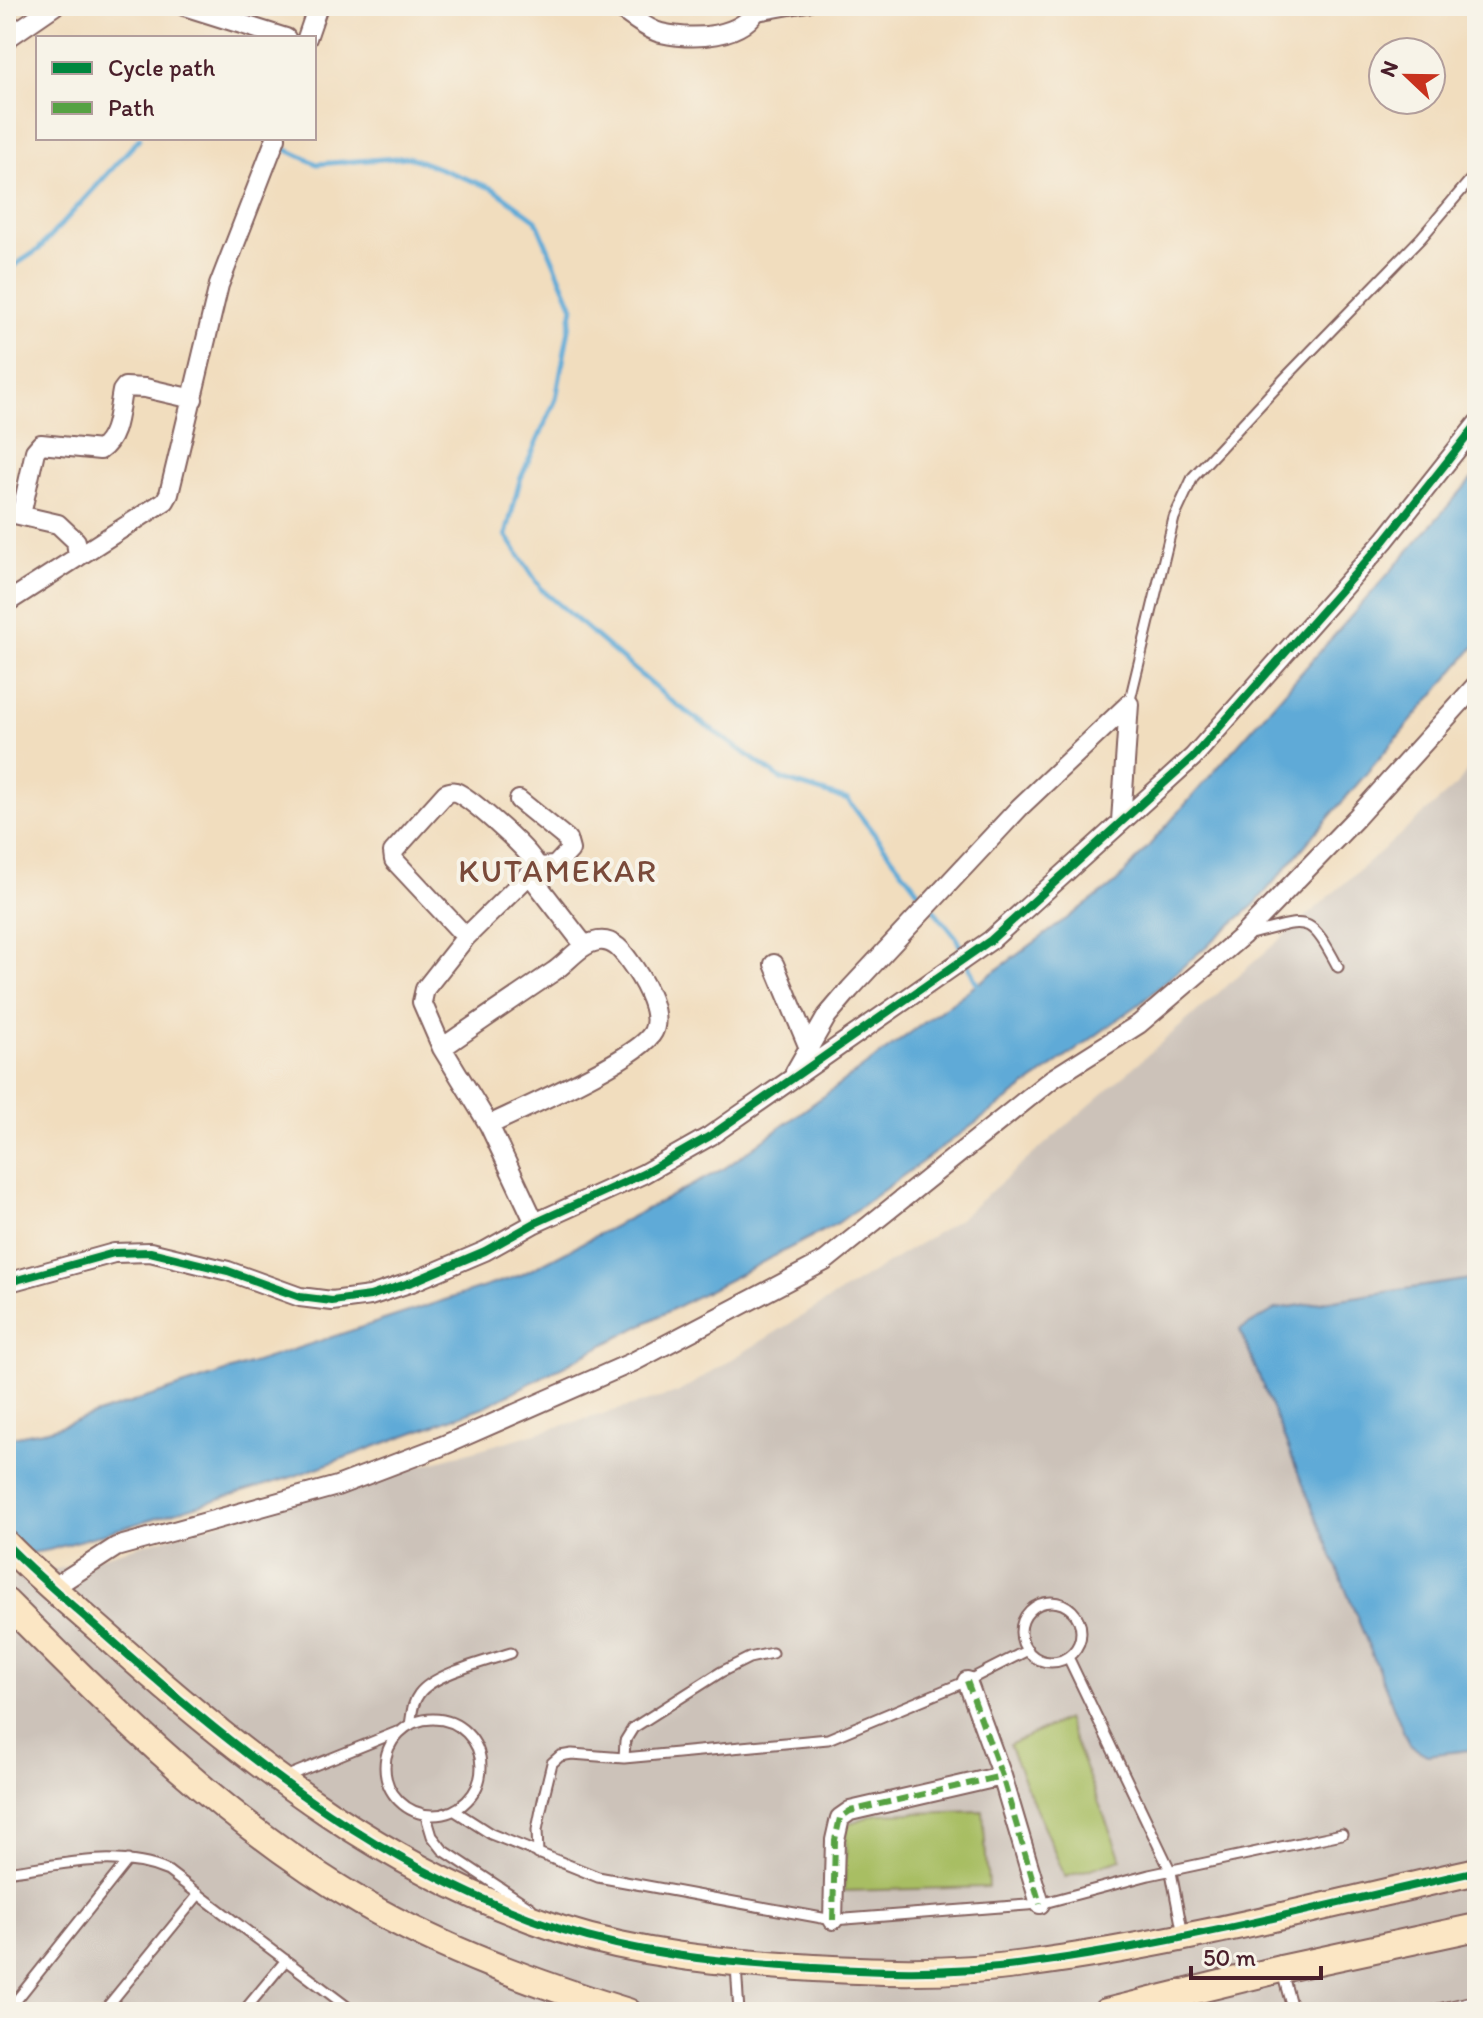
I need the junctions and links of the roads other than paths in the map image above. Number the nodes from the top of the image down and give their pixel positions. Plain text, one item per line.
1 (54, 6) edge
2 (184, 6) edge
3 (318, 6) edge
4 (620, 6) edge
5 (809, 6) edge
6 (756, 11) edge
7 (280, 36) edge
8 (308, 36) edge
9 (6, 39) edge
10 (275, 140) edge
11 (1477, 172) edge
12 (193, 399) junction
13 (1477, 424) edge
14 (13, 514) edge
15 (78, 557) junction
16 (6, 603) edge
17 (1477, 684) edge
18 (1129, 704) junction
19 (519, 800) dead end
20 (1121, 821) junction
21 (533, 871) junction
22 (1242, 936) junction
23 (466, 937) junction
24 (585, 946) junction
25 (774, 964) dead end
26 (1338, 967) dead end
27 (442, 1048) junction
28 (809, 1048) junction
29 (789, 1081) junction
30 (489, 1125) junction
31 (535, 1223) junction
32 (6, 1283) edge
33 (13, 1552) edge
34 (51, 1589) junction
35 (6, 1602) edge
36 (1028, 1650) junction
37 (511, 1653) dead end
38 (772, 1653) dead end
39 (1068, 1657) junction
40 (967, 1681) junction
41 (410, 1725) junction
42 (397, 1732) junction
43 (624, 1758) junction
44 (1002, 1776) junction
45 (278, 1779) junction
46 (455, 1811) junction
47 (426, 1816) junction
48 (1342, 1834) dead end
49 (538, 1854) junction
50 (128, 1860) junction
51 (1477, 1871) edge
52 (6, 1872) edge
53 (1171, 1872) junction
54 (199, 1894) junction
55 (1040, 1904) junction
56 (833, 1920) junction
57 (1477, 1927) edge
58 (562, 1929) junction
59 (1184, 1938) junction
60 (286, 1960) junction
61 (736, 1963) junction
62 (1281, 1969) junction
63 (1477, 2000) edge
64 (7, 2012) edge
65 (103, 2012) edge
66 (243, 2012) edge
67 (354, 2012) edge
68 (628, 2012) edge
69 (739, 2012) edge
70 (1106, 2012) edge
71 (1293, 2012) edge
72 (1425, 2012) edge

1 - 9 street
2 - 7 street
3 - 8 street
4 - 6 street
5 - 6 lane
10 - 12 street
11 - 18 lane
12 - 14 street
12 - 15 street
13 - 20 street
14 - 15 street
15 - 16 street
17 - 22 street
18 - 20 street
18 - 28 street
19 - 21 street
20 - 29 street
21 - 23 street
21 - 23 street
21 - 24 street
22 - 26 lane
22 - 34 street
23 - 27 street
24 - 27 street
24 - 30 street
25 - 28 street
27 - 30 street
28 - 29 street
29 - 31 street
30 - 31 street
31 - 32 street
33 - 34 street
34 - 45 street
35 - 68 street
36 - 39 lane
36 - 39 lane
36 - 40 lane
37 - 41 lane
38 - 43 lane
39 - 53 lane
40 - 43 lane
40 - 44 street
41 - 42 lane
41 - 46 lane
42 - 45 lane
42 - 47 lane
43 - 49 lane
44 - 55 street
44 - 56 street
45 - 58 street
46 - 47 lane
46 - 49 lane
47 - 58 lane
48 - 53 lane
49 - 56 lane
50 - 52 lane
50 - 54 lane
50 - 64 lane
51 - 59 street
53 - 55 lane
53 - 59 lane
54 - 60 lane
54 - 65 lane
55 - 56 lane
57 - 62 street
58 - 61 street
59 - 61 street
60 - 66 lane
60 - 67 lane
61 - 69 lane
62 - 70 street
62 - 71 lane
63 - 72 lane

